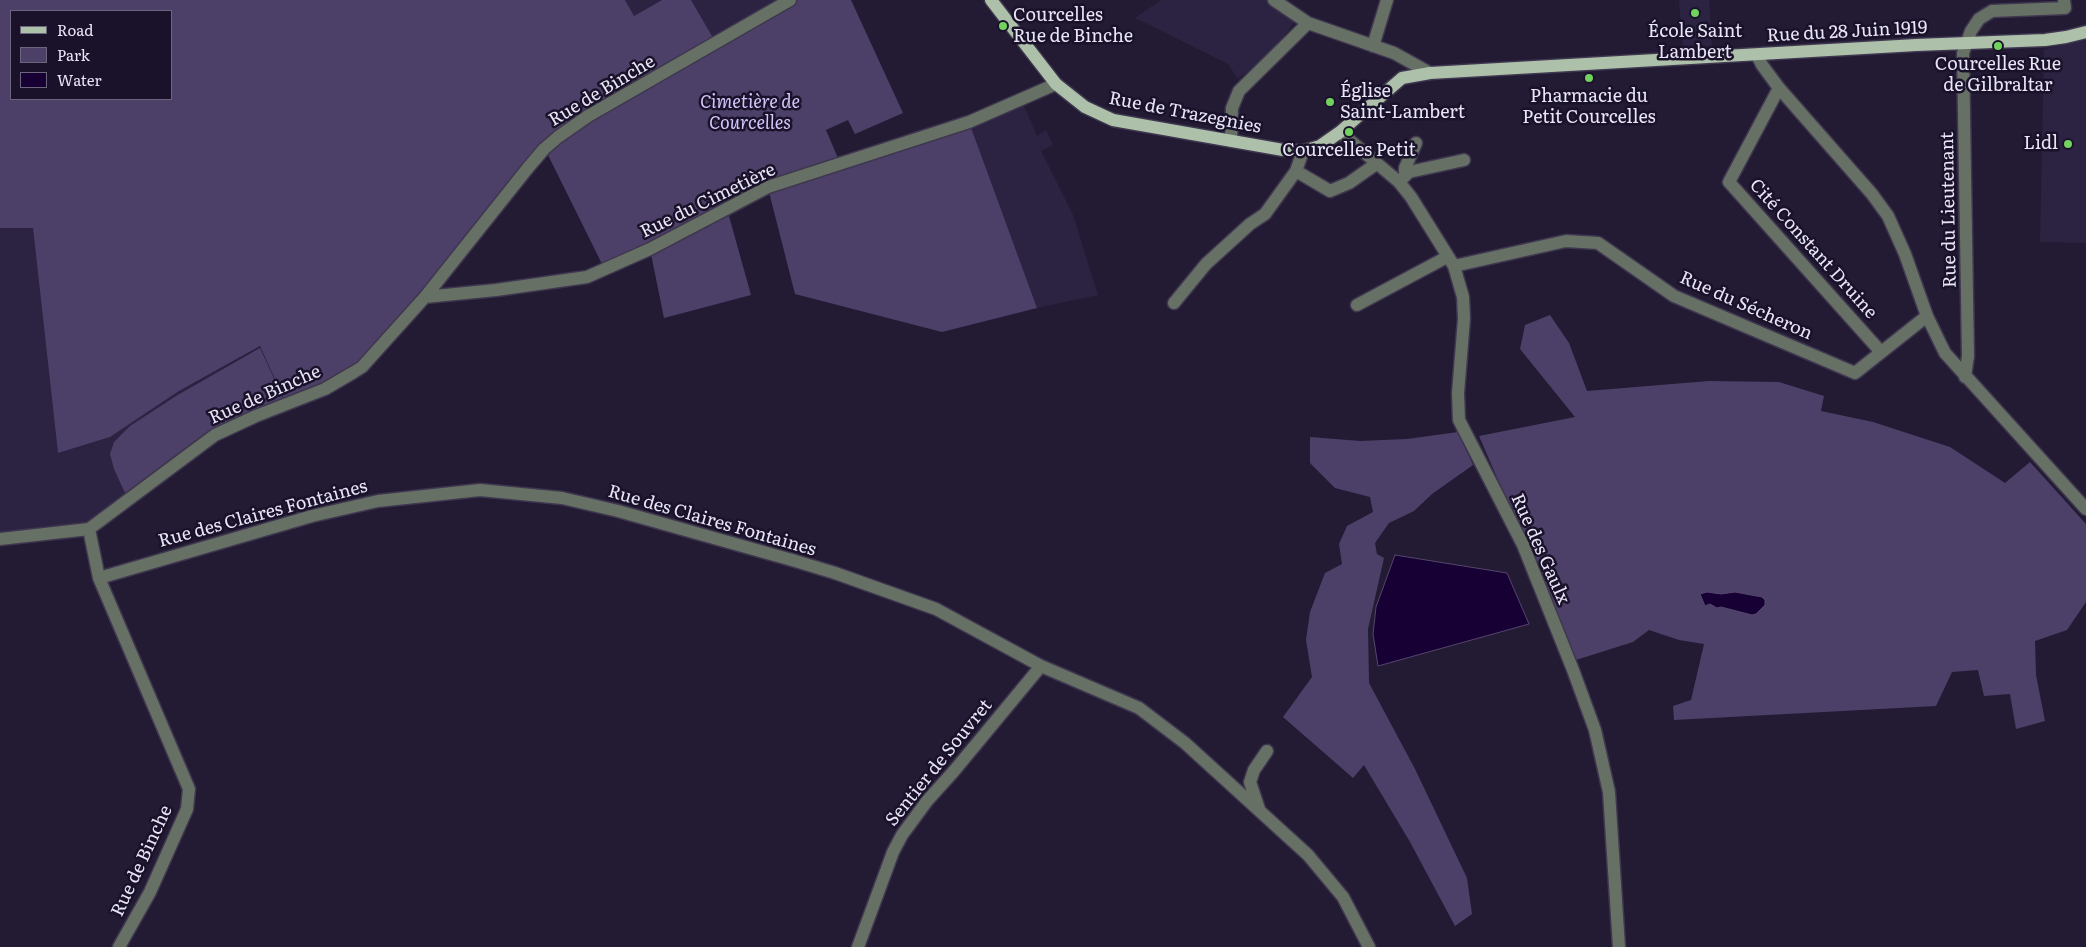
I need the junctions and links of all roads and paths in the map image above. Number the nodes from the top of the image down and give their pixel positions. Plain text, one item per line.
1 (790, 0) edge
2 (991, 0) edge
3 (1274, 0) edge
4 (1387, 0) edge
5 (2065, 4) edge
6 (1308, 23) junction
7 (2086, 32) edge
8 (1966, 43) junction
9 (1373, 46) junction
10 (1757, 55) junction
11 (1430, 72) junction
12 (1056, 84) junction
13 (1779, 88) junction
14 (1340, 132) junction
15 (1231, 141) junction
16 (1416, 143) dead end
17 (1303, 152) junction
18 (1464, 160) dead end
19 (1376, 164) junction
20 (1296, 171) junction
21 (1402, 179) junction
22 (1451, 262) junction
23 (425, 297) junction
24 (1174, 303) dead end
25 (1358, 305) dead end
26 (1927, 316) junction
27 (1881, 352) junction
28 (1965, 377) junction
29 (2081, 500) edge
30 (2086, 509) edge
31 (89, 529) junction
32 (0, 539) edge
33 (99, 578) junction
34 (1041, 666) junction
35 (1267, 751) dead end
36 (1260, 811) junction
37 (119, 947) edge
38 (858, 947) edge
39 (1369, 947) edge
40 (1619, 947) edge

1 - 23 street, Rue de Binche
2 - 12 main road, Rue de Trazegnies
3 - 6 street
4 - 9 street
5 - 8 street
6 - 9 street
6 - 15 street
7 - 8 main road, Rue du 28 Juin 1919
8 - 10 main road, Rue du 28 Juin 1919
8 - 28 street, Rue du Lieutenant
9 - 11 street
10 - 11 main road, Rue du 28 Juin 1919
10 - 13 street
11 - 14 main road, Rue du 28 Juin 1919
12 - 15 main road, Rue de Trazegnies
12 - 23 street, Rue du Cimetière
13 - 26 street
13 - 27 street, Cité Constant Druine
14 - 17 main road, Rue du 28 Juin 1919
14 - 19 street, Rue des Gaulx
15 - 17 main road, Rue de Trazegnies
16 - 21 street
17 - 20 street
18 - 21 street
19 - 20 street
19 - 21 street, Rue des Gaulx
20 - 24 street
21 - 22 street, Rue des Gaulx
22 - 25 street
22 - 27 street, Rue du Sécheron
22 - 40 street, Rue des Gaulx
23 - 31 street, Rue de Binche
26 - 27 street, Rue du Sécheron
26 - 28 street
28 - 29 street
29 - 30 street
31 - 32 street
31 - 33 street, Rue de Binche
33 - 34 street, Rue des Claires Fontaines
33 - 37 street, Rue de Binche
34 - 36 street, Rue des Claires Fontaines
34 - 38 street, Sentier de Souvret
35 - 36 street, Rue des Claires Fontaines
36 - 39 street, Rue des Claires Fontaines

